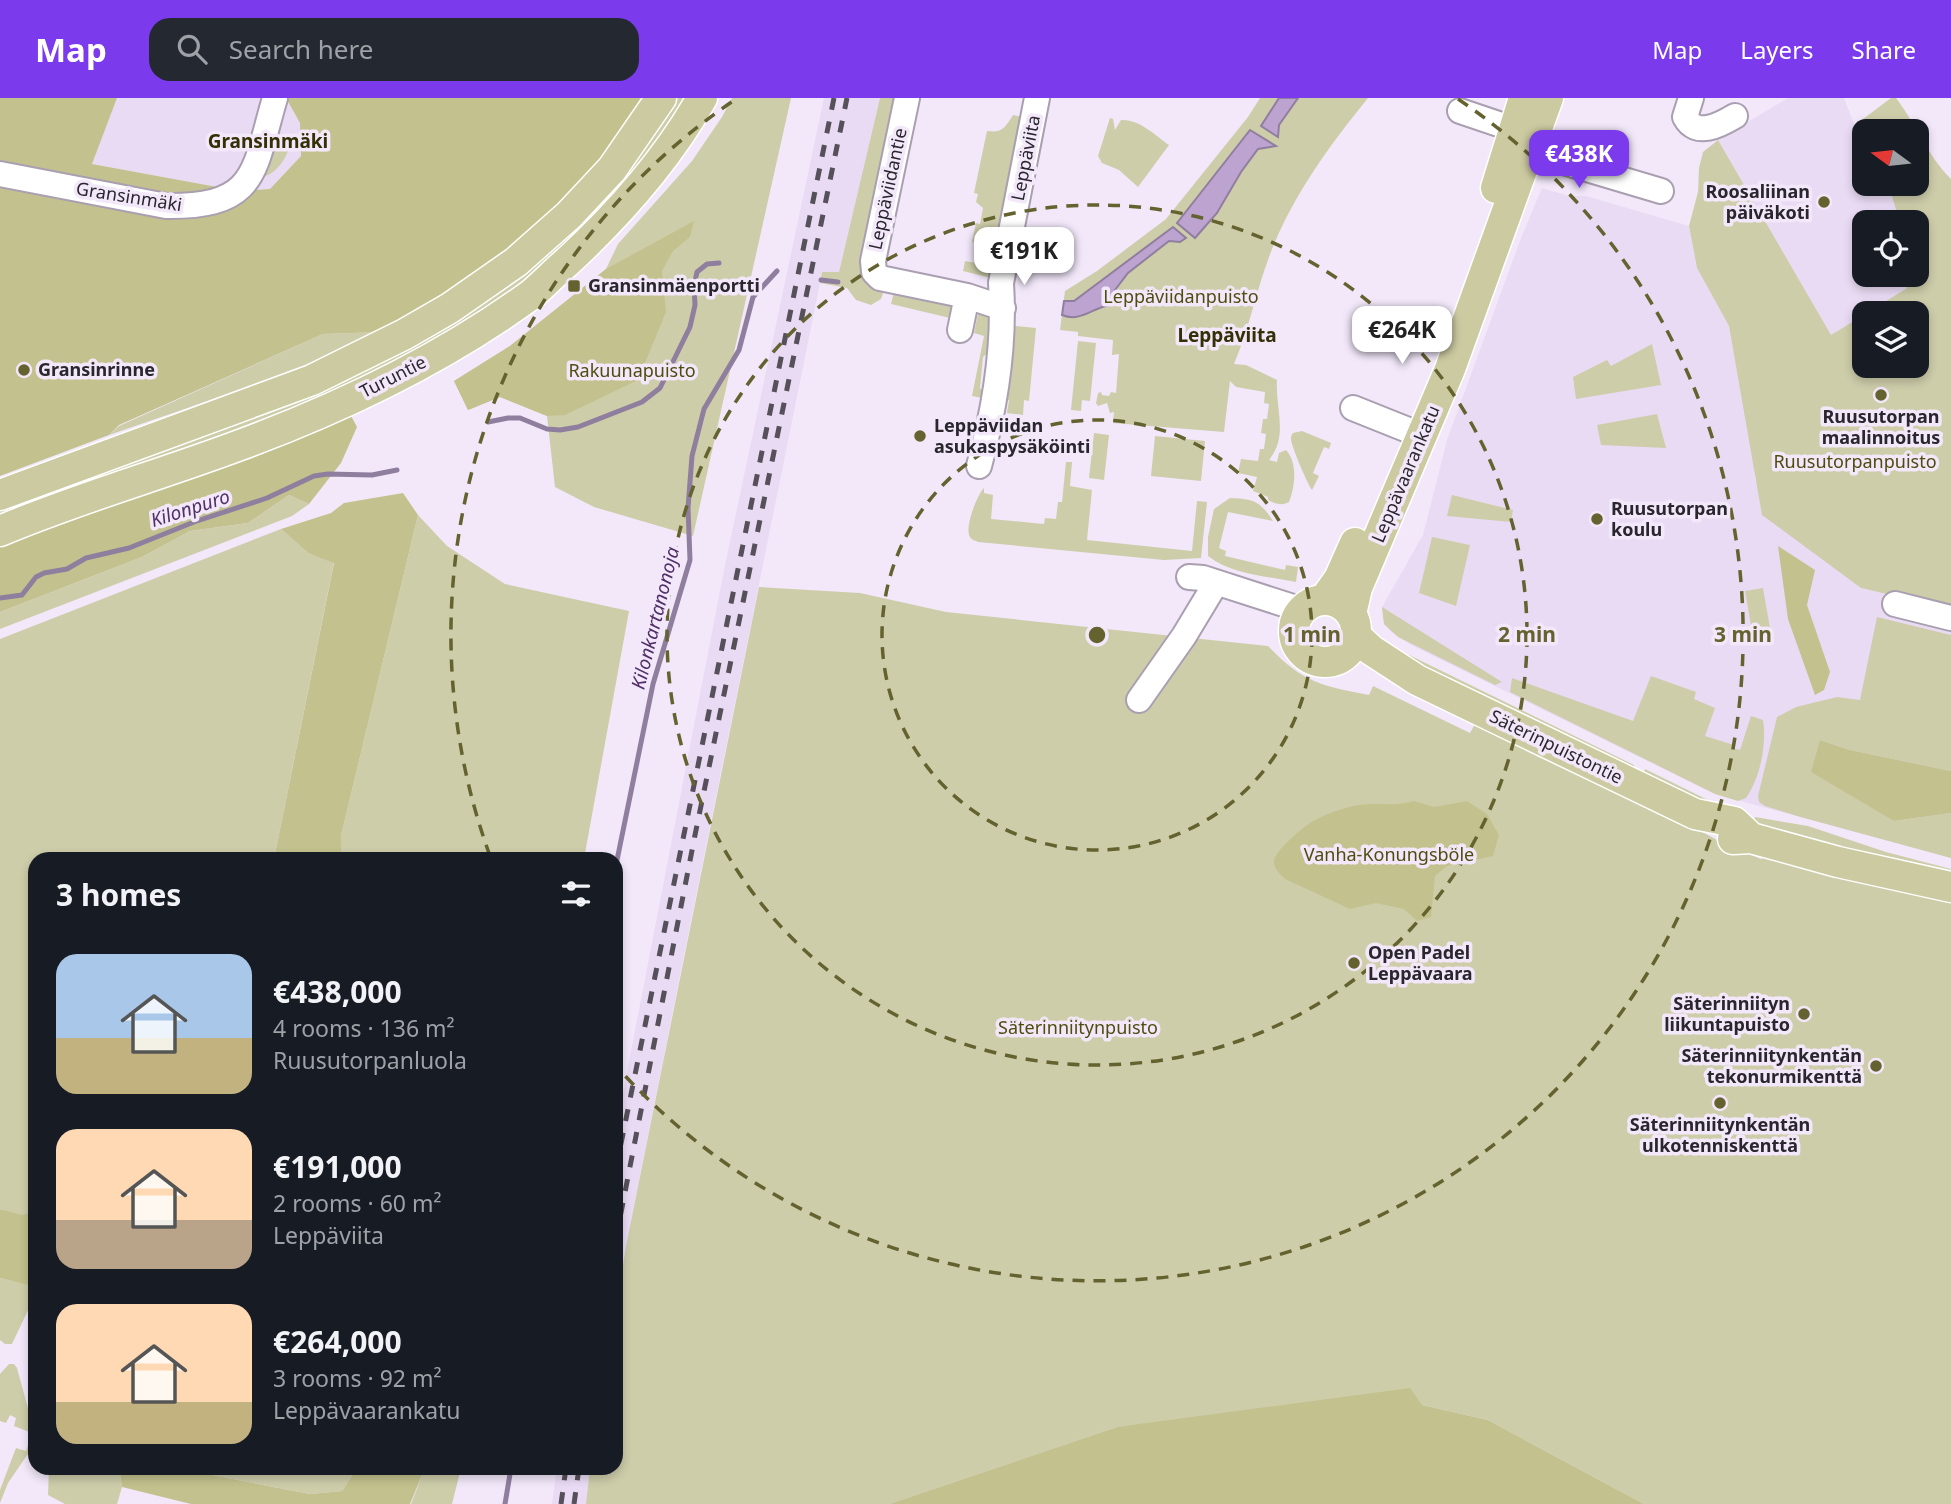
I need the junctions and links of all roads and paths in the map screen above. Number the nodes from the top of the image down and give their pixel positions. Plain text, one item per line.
1 (275, 98) edge
2 (661, 98) edge
3 (702, 98) edge
4 (722, 98) edge
5 (907, 98) edge
6 (1037, 98) edge
7 (1524, 98) edge
8 (1548, 98) edge
9 (1691, 98) edge
10 (1460, 111) dead end
11 (1735, 116) dead end
12 (1522, 141) junction
13 (670, 146) junction
14 (0, 174) edge
15 (1661, 191) dead end
16 (967, 296) junction
17 (1003, 308) junction
18 (960, 330) dead end
19 (1353, 408) dead end
20 (1414, 433) junction
21 (979, 466) dead end
22 (0, 495) edge
23 (0, 531) edge
24 (1189, 577) dead end
25 (1216, 583) junction
26 (1895, 604) dead end
27 (1312, 606) junction
28 (1951, 618) edge
29 (1353, 625) junction
30 (1334, 661) junction
31 (1417, 680) junction
32 (1139, 700) dead end
33 (1951, 887) edge

1 - 14 street, Gransinmäki
2 - 22 main road, Turuntie
3 - 13 main road, Turuntie
4 - 13 main road
5 - 16 street, Leppäviidantie
6 - 17 street, Leppäviita
7 - 12 main road, Leppävaarankatu
8 - 12 main road, Leppävaarankatu
9 - 11 street
10 - 12 street
12 - 15 street
12 - 20 main road, Leppävaarankatu
13 - 23 main road, Turuntie
16 - 17 street
16 - 18 street
17 - 21 street, Leppäviita
19 - 20 street
20 - 27 main road, Leppävaarankatu
20 - 29 main road, Leppävaarankatu
24 - 25 street
25 - 27 street
25 - 32 street
26 - 28 street
27 - 29 main road
27 - 30 main road
29 - 30 main road
29 - 31 main road, Säterinpuistontie
30 - 31 main road, Säterinpuistontie
31 - 33 main road, Säterinpuistontie

